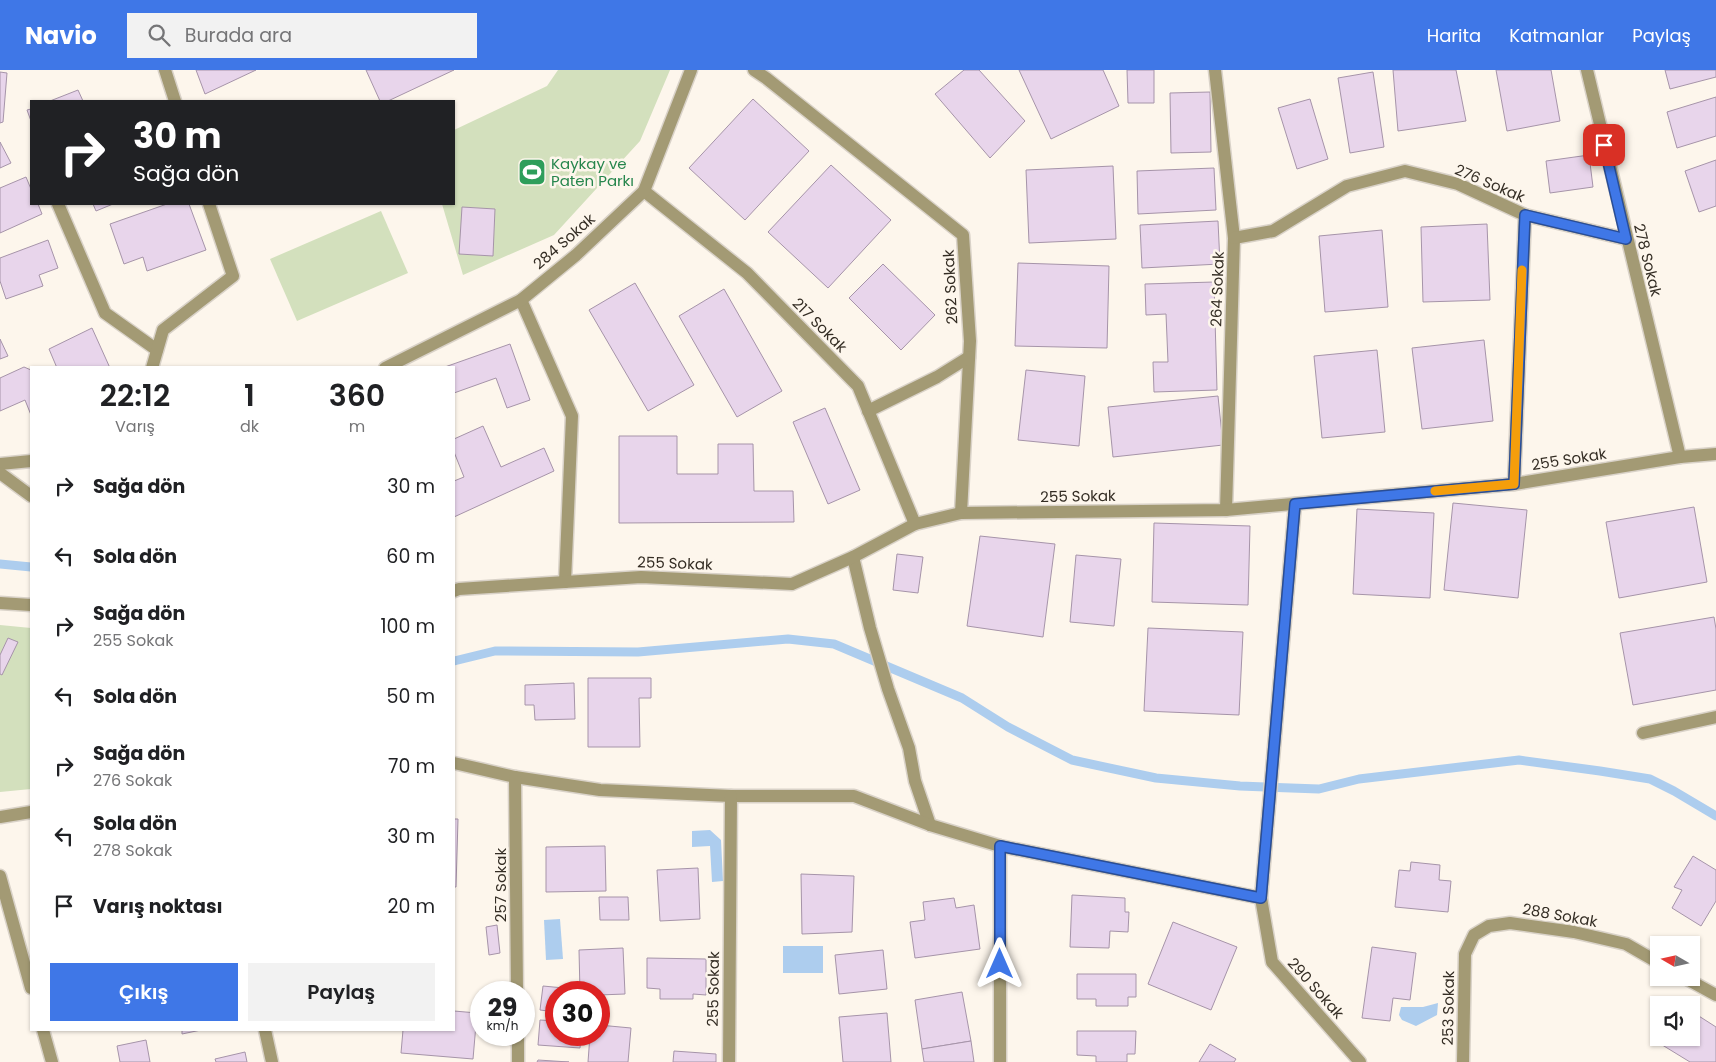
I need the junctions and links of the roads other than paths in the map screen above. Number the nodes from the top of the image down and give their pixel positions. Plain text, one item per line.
1 (165, 70) edge
2 (691, 70) edge
3 (754, 70) edge
4 (1215, 70) edge
5 (1587, 70) edge
6 (175, 100) edge
7 (644, 191) junction
8 (58, 205) edge
9 (209, 205) edge
10 (1525, 215) junction
11 (1234, 238) junction
12 (1626, 239) junction
13 (521, 300) junction
14 (157, 350) junction
15 (969, 357) junction
16 (153, 366) edge
17 (389, 366) edge
18 (868, 411) junction
19 (1716, 454) edge
20 (1680, 456) junction
21 (30, 462) edge
22 (0, 464) edge
23 (0, 473) edge
24 (1514, 484) junction
25 (30, 495) edge
26 (1295, 504) junction
27 (1226, 510) junction
28 (961, 513) junction
29 (915, 524) junction
30 (853, 557) junction
31 (565, 582) junction
32 (455, 591) edge
33 (0, 603) edge
34 (30, 605) edge
35 (1716, 717) edge
36 (1643, 733) dead end
37 (455, 763) edge
38 (515, 777) junction
39 (731, 796) junction
40 (30, 812) edge
41 (0, 816) edge
42 (930, 825) junction
43 (1000, 846) junction
44 (0, 876) edge
45 (1261, 898) junction
46 (1465, 954) joint
47 (1650, 958) edge
48 (517, 981) edge
49 (30, 984) edge
50 (1700, 986) edge
51 (1716, 995) edge
52 (43, 1031) edge
53 (265, 1031) edge
54 (518, 1046) edge
55 (52, 1062) edge
56 (272, 1062) edge
57 (518, 1062) edge
58 (729, 1062) edge
59 (1000, 1062) edge
60 (1360, 1062) edge
61 (1463, 1062) edge

1 - 6 street
2 - 7 street, 284 Sokak
3 - 15 street, 262 Sokak
4 - 11 street, 264 Sokak
5 - 12 street, 278 Sokak
7 - 13 street, 284 Sokak
7 - 18 street, 217 Sokak
8 - 14 street
9 - 14 street
10 - 11 street, 276 Sokak
10 - 12 street, 276 Sokak
10 - 24 street
11 - 27 street, 264 Sokak
12 - 20 street, 278 Sokak
13 - 17 street, 284 Sokak
13 - 31 street
14 - 16 street
15 - 18 street
15 - 28 street, 262 Sokak
18 - 29 street, 217 Sokak
19 - 20 street, 255 Sokak
20 - 24 street, 255 Sokak
21 - 22 street
23 - 25 street
24 - 26 street, 255 Sokak
26 - 27 street, 255 Sokak
26 - 45 street, 290 Sokak
27 - 28 street, 255 Sokak
28 - 29 street, 255 Sokak
29 - 30 street, 255 Sokak
30 - 31 street, 255 Sokak
30 - 42 street
31 - 32 street, 255 Sokak
33 - 34 street
35 - 36 street
37 - 38 street
38 - 39 street
38 - 48 street, 257 Sokak
39 - 42 street
39 - 58 street, 255 Sokak
40 - 41 street
42 - 43 street
43 - 45 street
43 - 59 street
44 - 49 street
45 - 60 street, 290 Sokak
46 - 47 street, 288 Sokak
46 - 61 street, 253 Sokak
50 - 51 street
52 - 55 street
53 - 56 street
54 - 57 street

